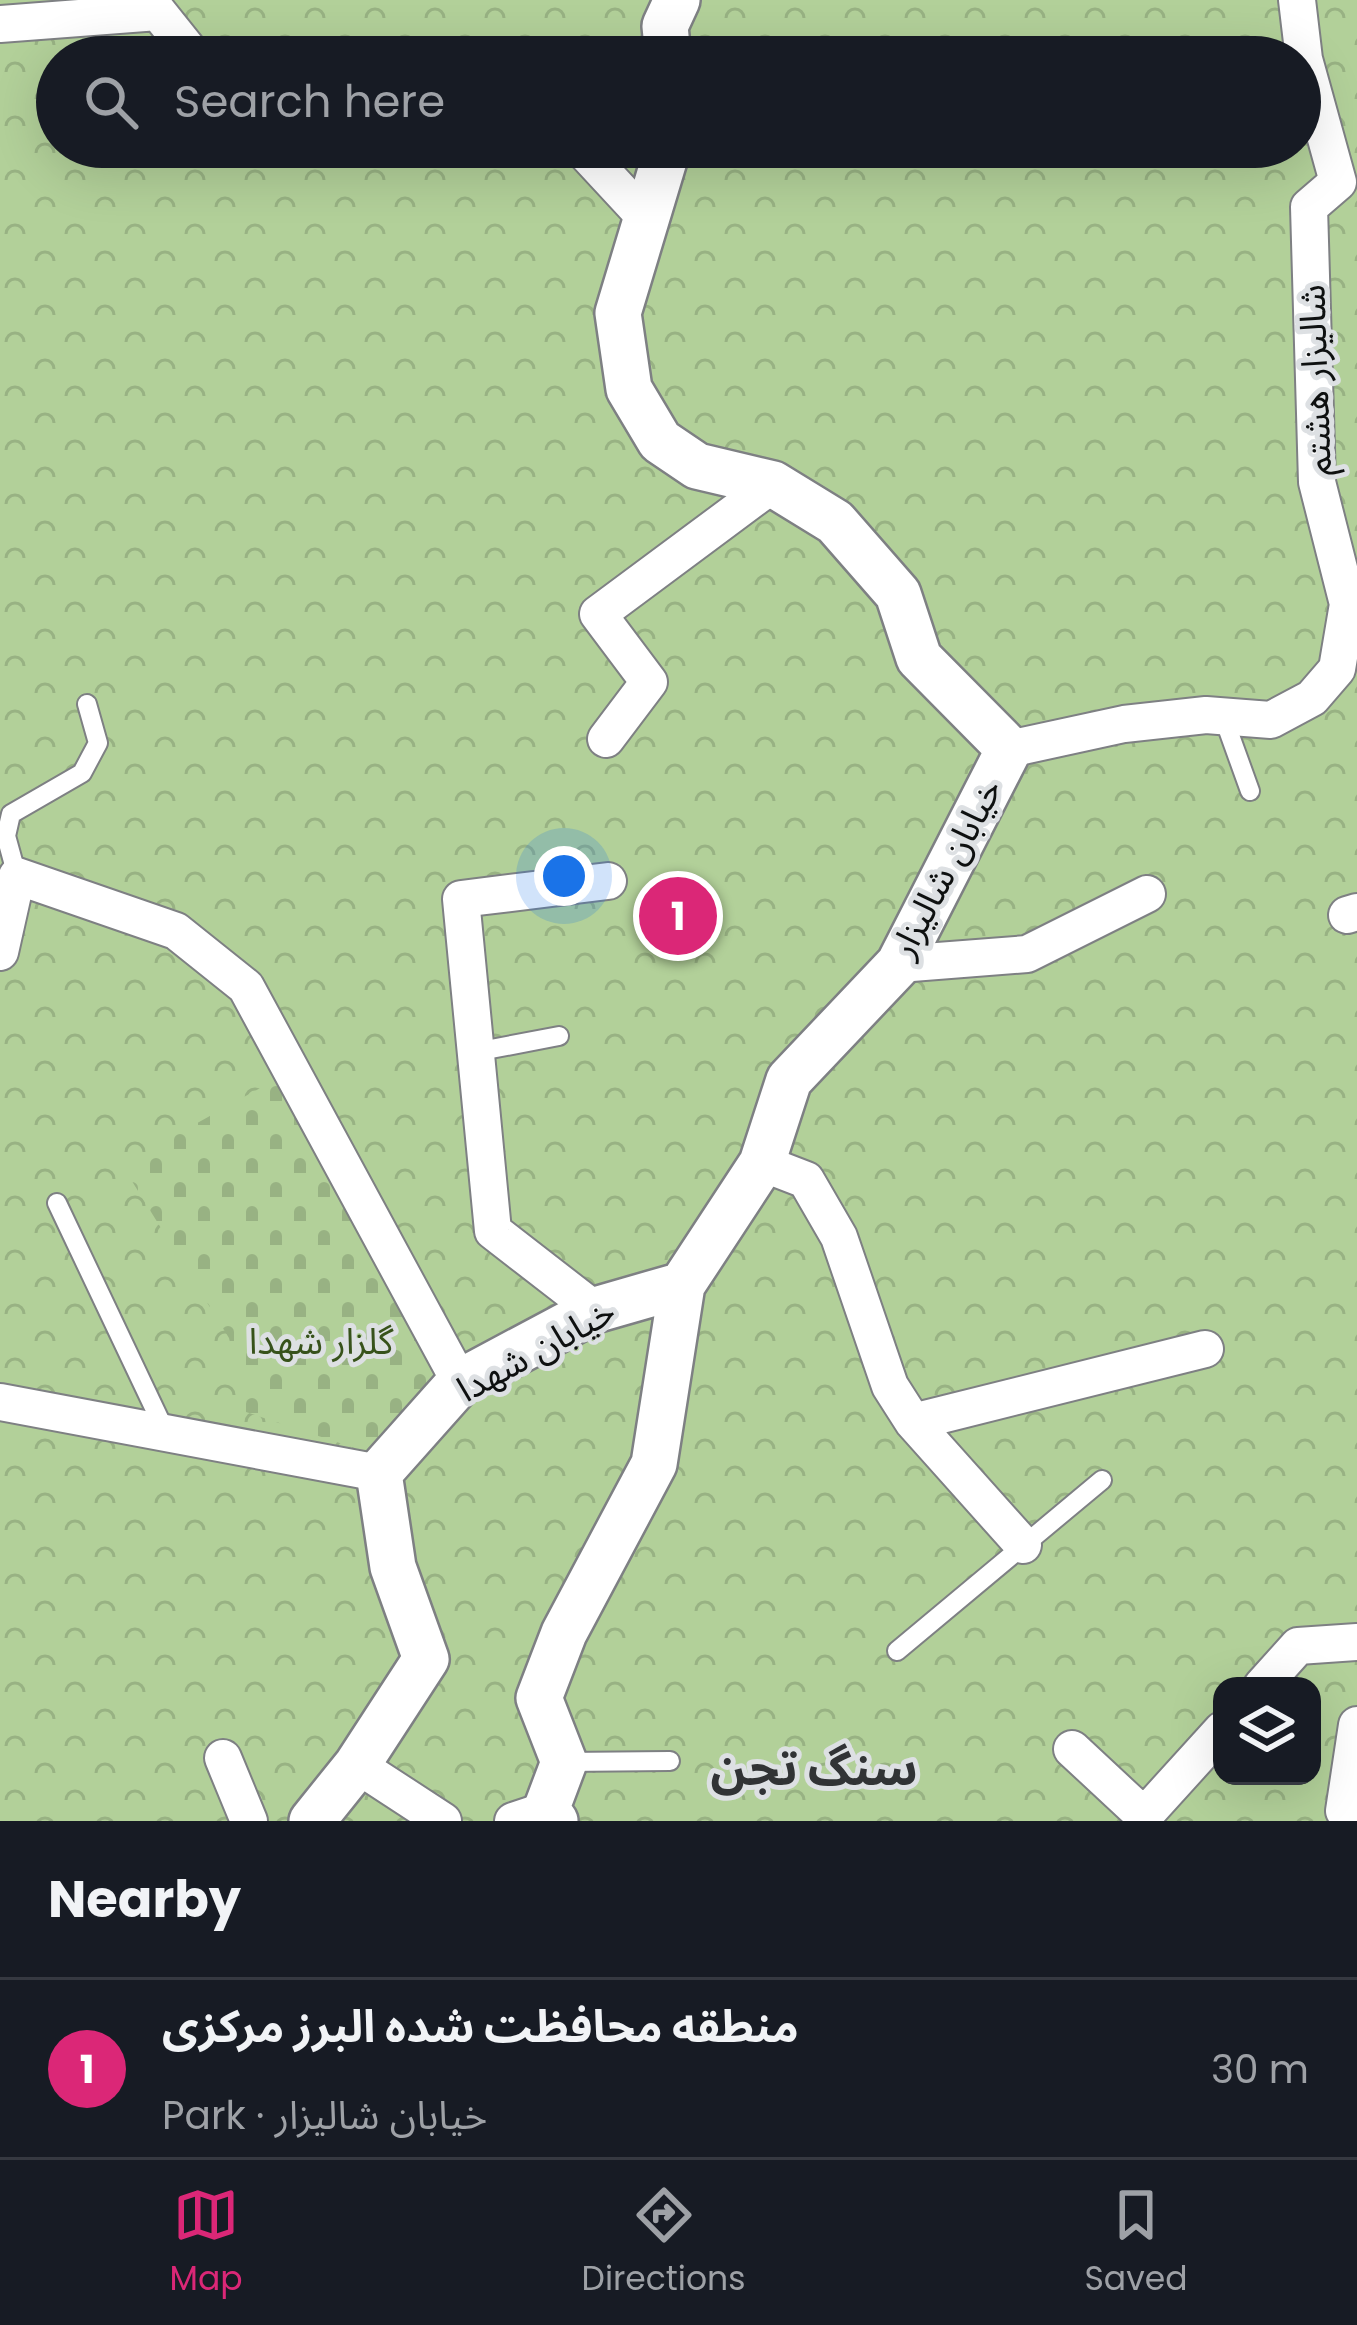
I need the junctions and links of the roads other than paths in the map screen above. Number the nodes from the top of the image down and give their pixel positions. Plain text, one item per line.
1 (676, 0) edge
2 (1298, 0) edge
3 (0, 25) edge
4 (177, 36) edge
5 (665, 36) edge
6 (1302, 36) edge
7 (1321, 107) edge
8 (600, 168) edge
9 (661, 168) edge
10 (1348, 182) edge
11 (644, 215) junction
12 (773, 484) junction
13 (1347, 666) edge
14 (87, 704) dead end
15 (1222, 716) junction
16 (606, 739) dead end
17 (1009, 748) junction
18 (1250, 791) dead end
19 (3, 834) edge
20 (17, 876) junction
21 (608, 880) dead end
22 (1147, 894) dead end
23 (0, 952) edge
24 (899, 964) junction
25 (559, 1036) dead end
26 (475, 1052) junction
27 (762, 1163) junction
28 (57, 1203) dead end
29 (682, 1285) junction
30 (595, 1310) junction
31 (1205, 1349) dead end
32 (460, 1382) junction
33 (0, 1402) edge
34 (914, 1422) junction
35 (166, 1433) junction
36 (379, 1473) junction
37 (1102, 1480) dead end
38 (1023, 1545) junction
39 (1357, 1642) edge
40 (897, 1651) dead end
41 (1270, 1677) edge
42 (1357, 1725) edge
43 (1213, 1740) edge
44 (1072, 1750) dead end
45 (223, 1759) dead end
46 (670, 1761) dead end
47 (564, 1762) junction
48 (356, 1765) junction
49 (1345, 1811) dead end
50 (538, 1817) edge
51 (249, 1821) edge
52 (312, 1821) edge
53 (443, 1821) edge

1 - 5 street
2 - 6 street
3 - 4 street
7 - 10 street
8 - 11 street
9 - 11 street, خیابان شالیزار
10 - 13 street, شالیزار هشتم
11 - 12 street, خیابان شالیزار
12 - 16 street
12 - 17 street, خیابان شالیزار
13 - 15 street, شالیزار هشتم
14 - 19 lane
15 - 17 street, شالیزار هشتم
15 - 18 lane
17 - 24 street, خیابان شالیزار
19 - 20 lane
20 - 23 street
20 - 32 street
21 - 26 street
22 - 24 street
24 - 27 street, خیابان شالیزار
25 - 26 lane
26 - 30 street
27 - 29 street, خیابان شالیزار
27 - 34 street
28 - 35 lane
29 - 30 street, خیابان شهدا
29 - 47 street, خیابان شالیزار
30 - 32 street, خیابان شهدا
31 - 34 street
32 - 36 street, خیابان شهدا
33 - 35 street
34 - 38 street
35 - 36 street
36 - 48 street
37 - 38 lane
38 - 40 lane
39 - 41 street
42 - 49 street
43 - 44 street
45 - 51 street
46 - 47 lane
47 - 50 street
48 - 52 street
48 - 53 street

